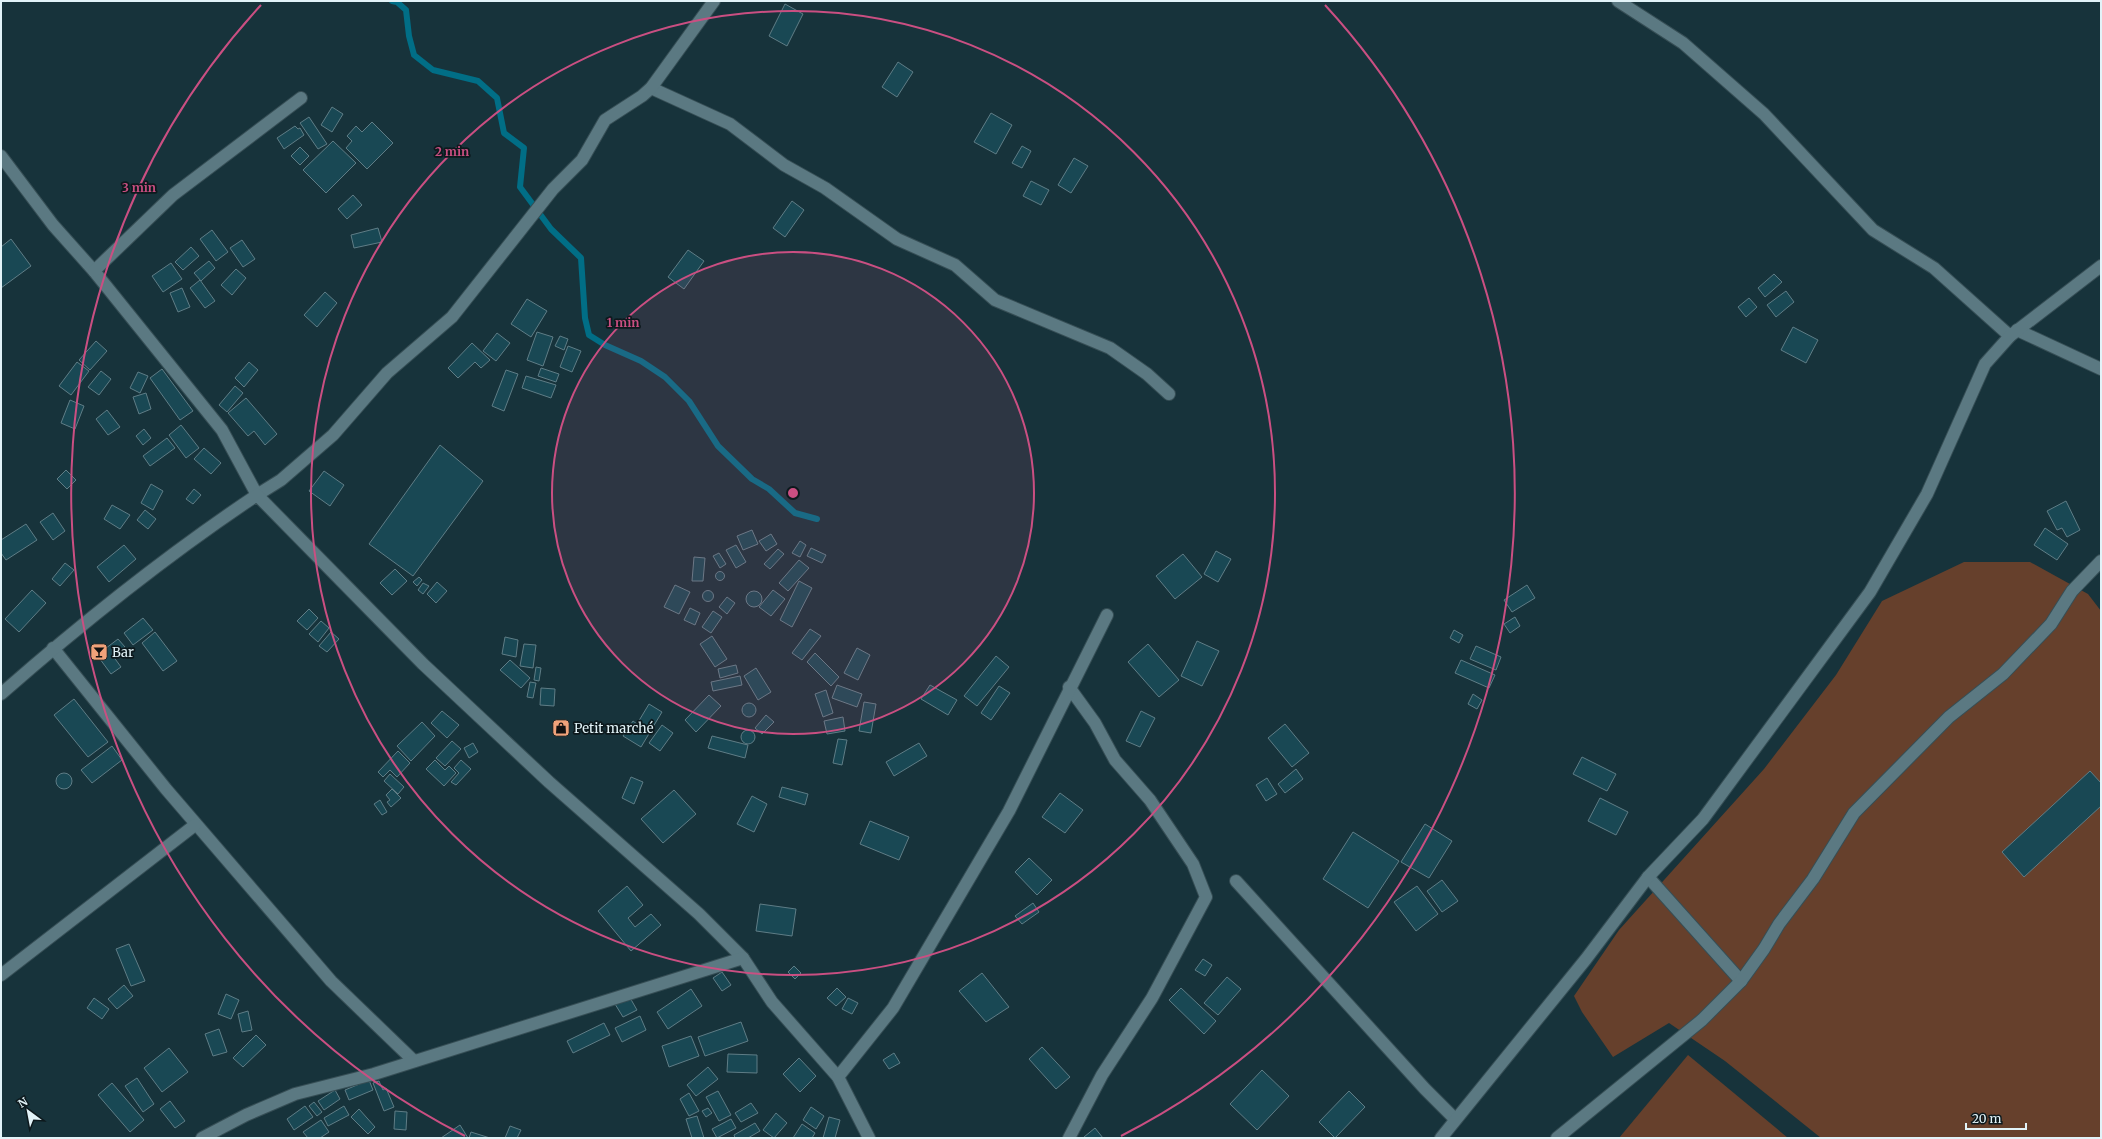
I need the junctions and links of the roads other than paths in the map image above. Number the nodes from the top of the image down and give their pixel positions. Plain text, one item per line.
1 (714, 1) edge
2 (1618, 1) edge
3 (651, 88) junction
4 (301, 98) dead end
5 (1, 156) edge
6 (2101, 266) edge
7 (94, 271) junction
8 (2013, 333) junction
9 (2101, 369) edge
10 (1169, 394) dead end
11 (257, 495) junction
12 (2101, 561) edge
13 (1107, 615) dead end
14 (53, 648) junction
15 (1069, 687) junction
16 (1, 694) edge
17 (195, 825) junction
18 (1648, 877) junction
19 (1236, 881) dead end
20 (743, 958) junction
21 (1, 975) edge
22 (1742, 981) junction
23 (414, 1061) junction
24 (838, 1077) junction
25 (1455, 1119) junction
26 (202, 1138) edge
27 (869, 1138) edge
28 (1070, 1138) edge
29 (1441, 1138) edge
30 (1557, 1138) edge

1 - 3 street
2 - 8 street
3 - 10 street
3 - 11 street
4 - 7 street
5 - 7 street
6 - 8 street
7 - 11 street
8 - 9 street
8 - 18 street
11 - 14 street
11 - 20 street
12 - 22 street
13 - 15 street
14 - 16 street
14 - 17 street
15 - 24 street
15 - 28 street
17 - 21 street
17 - 23 street
18 - 22 street
18 - 25 street
19 - 25 street
20 - 23 street
20 - 24 street
22 - 30 street
23 - 26 street
24 - 27 street
25 - 29 street

